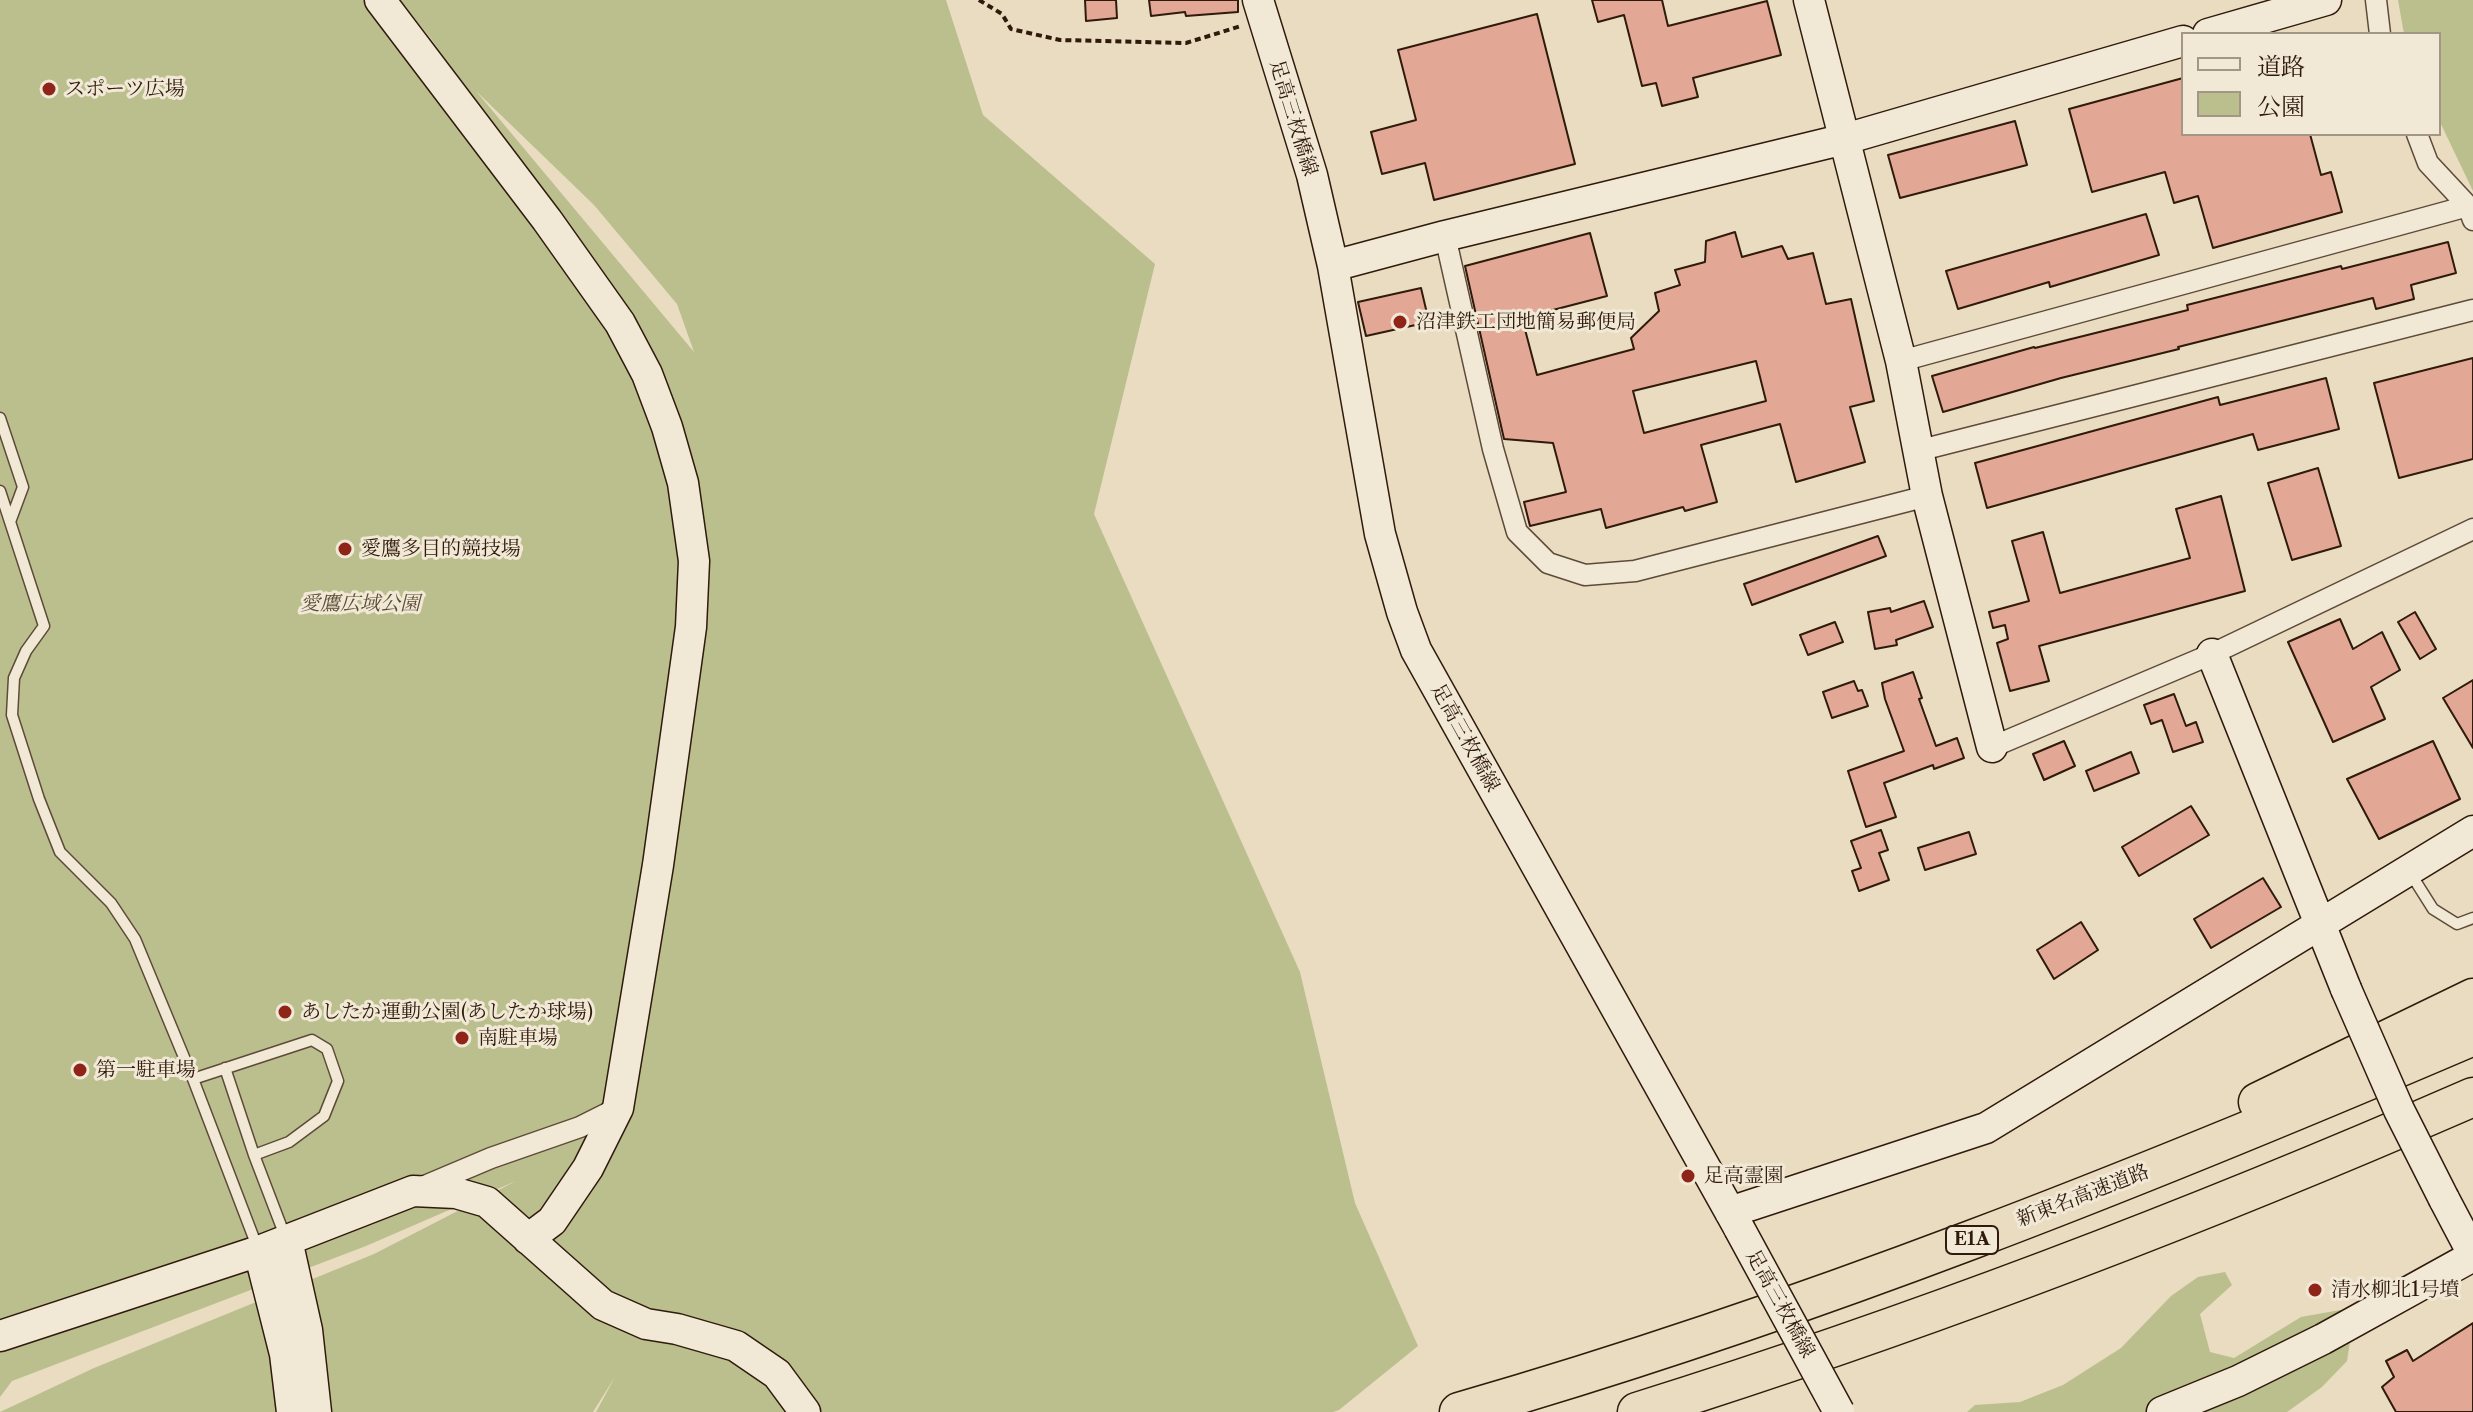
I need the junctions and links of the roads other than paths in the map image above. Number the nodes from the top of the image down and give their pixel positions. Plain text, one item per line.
1 (380, 0) edge
2 (1809, 0) edge
3 (2326, 0) edge
4 (2376, 0) edge
5 (1260, 10) edge
6 (2215, 32) edge
7 (2380, 32) edge
8 (2181, 42) edge
9 (2418, 136) edge
10 (1845, 139) junction
11 (2470, 213) edge
12 (1445, 236) junction
13 (1333, 266) junction
14 (2473, 310) edge
15 (1901, 361) junction
16 (0, 418) edge
17 (1917, 451) junction
18 (0, 491) edge
19 (1927, 496) junction
20 (10, 522) junction
21 (2473, 529) edge
22 (2212, 654) junction
23 (1992, 747) joint
24 (2473, 831) edge
25 (2408, 870) junction
26 (2473, 918) edge
27 (2318, 923) junction
28 (2473, 998) edge
29 (2473, 1036) edge
30 (225, 1068) junction
31 (193, 1079) junction
32 (2473, 1099) edge
33 (618, 1108) junction
34 (254, 1155) junction
35 (413, 1191) junction
36 (1734, 1220) junction
37 (528, 1239) junction
38 (287, 1240) junction
39 (259, 1251) junction
40 (2473, 1255) edge
41 (1714, 1333) junction
42 (0, 1336) edge
43 (292, 1412) edge
44 (316, 1412) edge
45 (805, 1412) edge
46 (1459, 1412) edge
47 (1637, 1412) edge
48 (1839, 1412) edge
49 (2162, 1412) edge

1 - 33 street
2 - 10 street
3 - 6 street
4 - 7 street
5 - 13 street, 足高三枚橋線
8 - 10 street
9 - 11 street
10 - 12 street
10 - 15 street
11 - 15 street
12 - 13 street
12 - 19 street
13 - 36 street, 足高三枚橋線
14 - 17 street
15 - 17 street
16 - 20 lane
17 - 19 street
18 - 20 lane
19 - 23 street
20 - 31 lane
21 - 22 street
22 - 23 street
22 - 27 street
24 - 25 street
25 - 26 lane
25 - 27 street
27 - 36 street
27 - 40 street, bridge
28 - 41 highway
29 - 41 highway, 新東名高速道路 / E1A
30 - 31 lane
30 - 34 lane
30 - 34 lane
31 - 39 lane
32 - 47 highway
33 - 35 street
33 - 37 street
34 - 38 lane
35 - 37 street
35 - 38 street
36 - 48 street, 足高三枚橋線, bridge
37 - 45 street
38 - 39 street
38 - 44 street
39 - 42 street
39 - 43 street
40 - 49 street
41 - 46 highway, 新東名高速道路 / E1A

